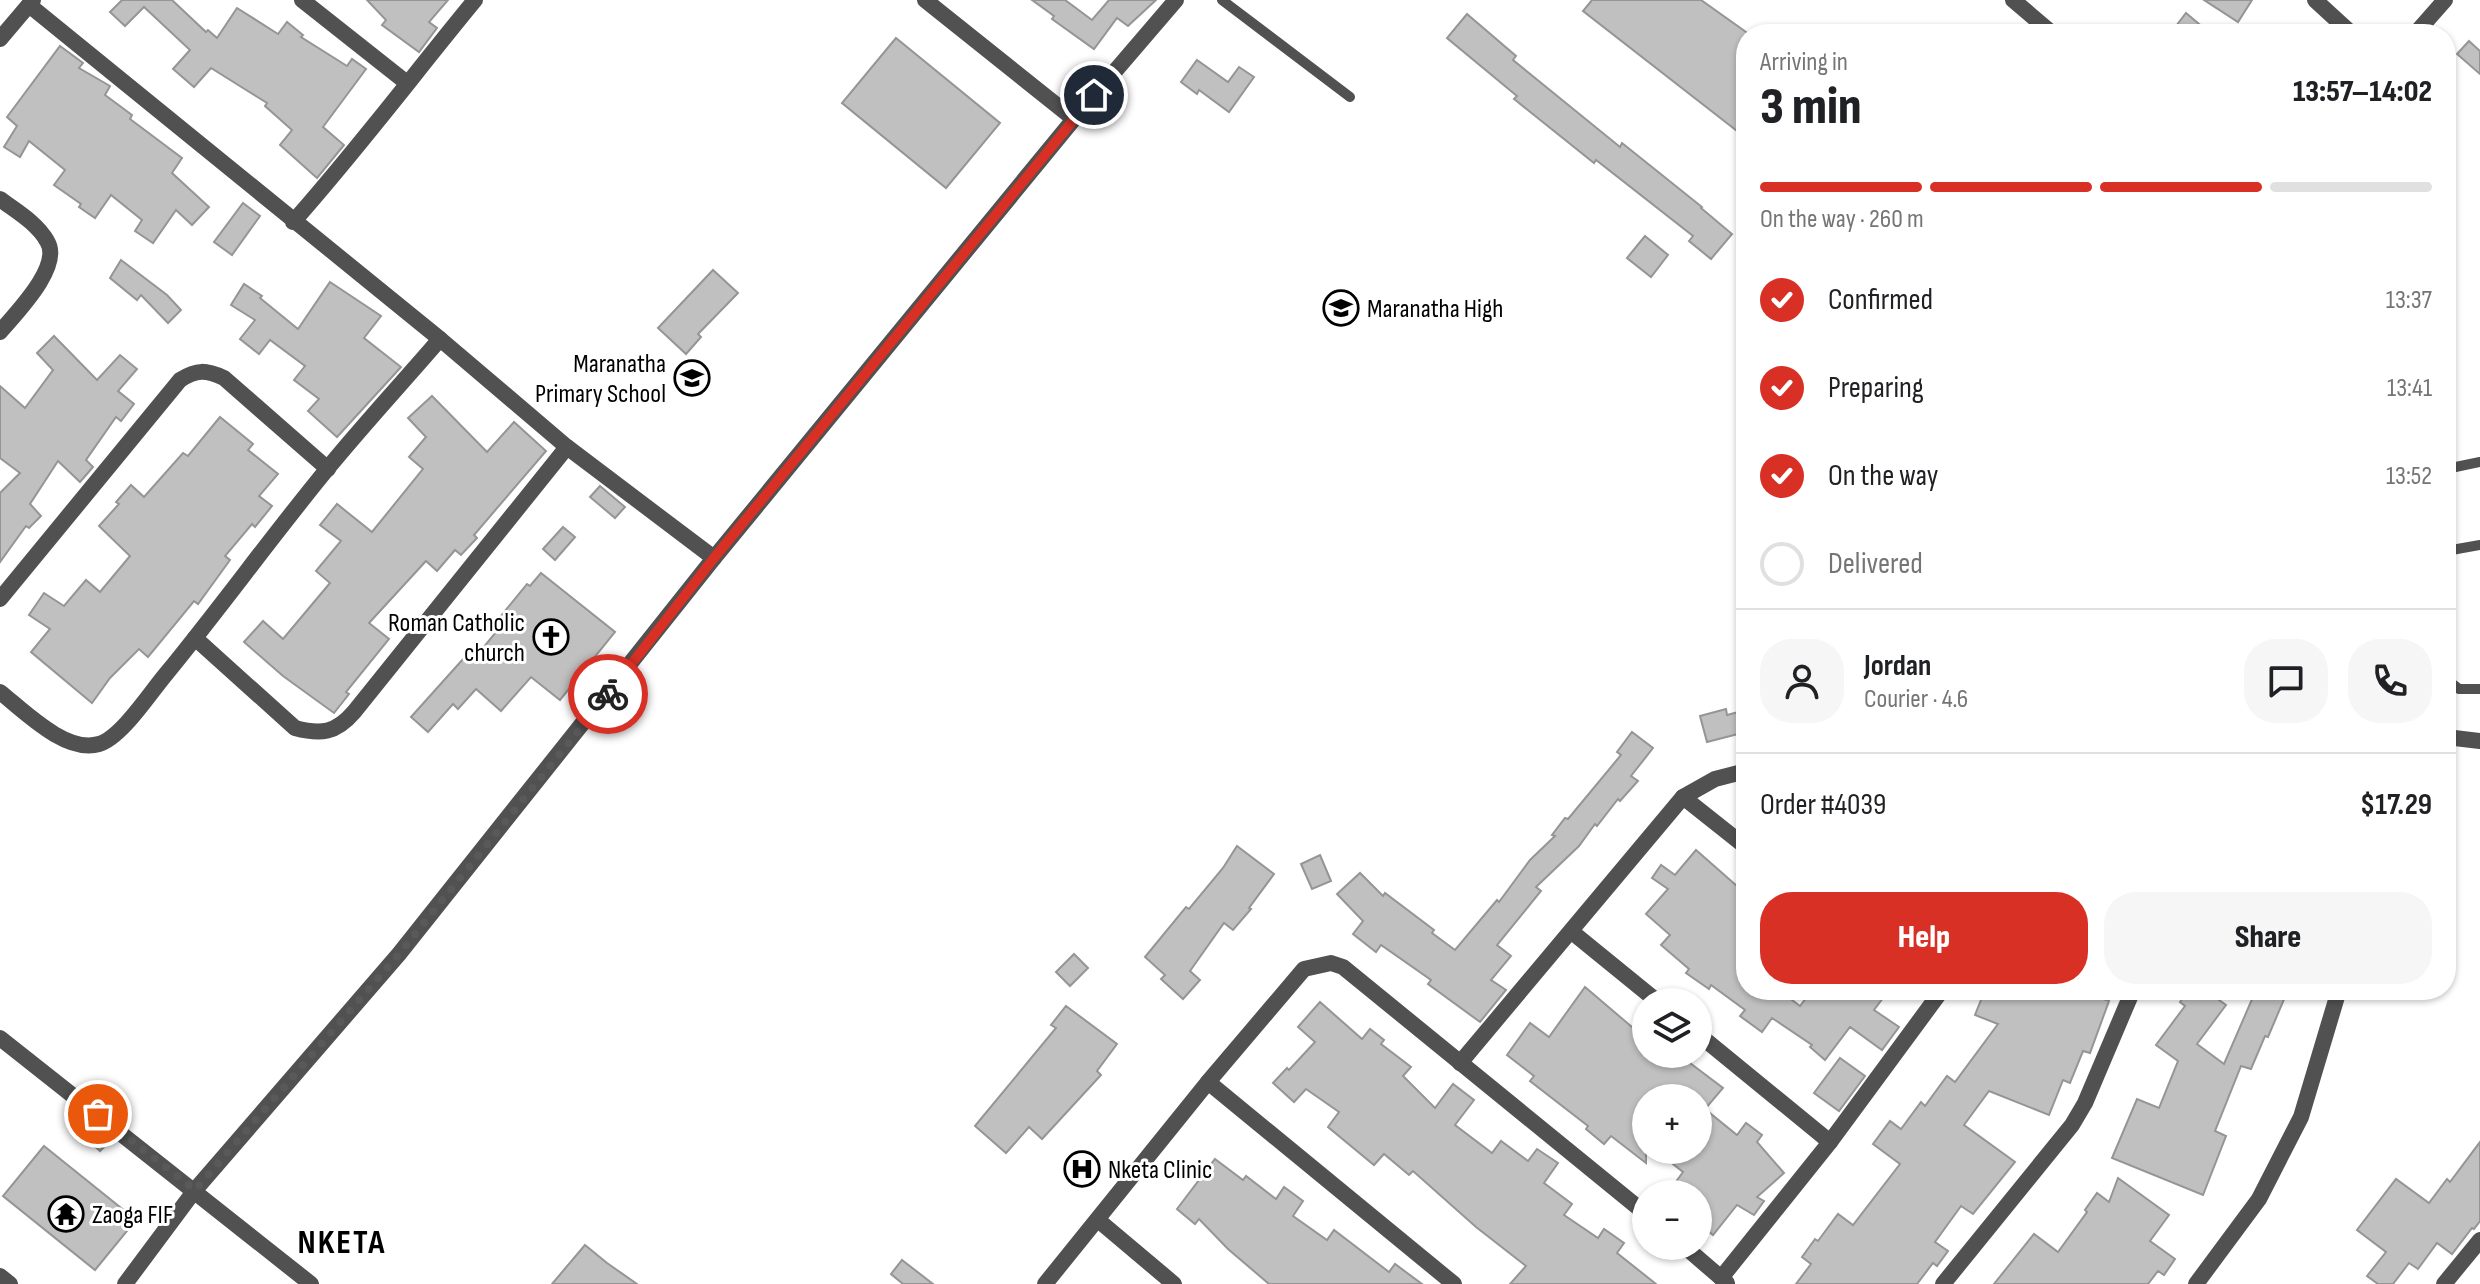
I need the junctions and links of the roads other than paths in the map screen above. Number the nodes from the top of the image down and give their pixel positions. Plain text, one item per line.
1 (302, 0) edge
2 (475, 0) edge
3 (925, 0) edge
4 (1176, 0) edge
5 (1222, 0) edge
6 (2013, 0) edge
7 (2315, 0) edge
8 (2445, 0) edge
9 (31, 2) edge
10 (2041, 24) edge
11 (2341, 24) edge
12 (2424, 24) edge
13 (0, 39) edge
14 (407, 83) junction
15 (1350, 97) dead end
16 (1074, 119) junction
17 (0, 199) edge
18 (293, 222) junction
19 (0, 332) edge
20 (440, 339) junction
21 (567, 447) junction
22 (2480, 462) edge
23 (2456, 467) edge
24 (328, 469) junction
25 (2480, 545) edge
26 (2456, 549) edge
27 (714, 558) junction
28 (0, 599) edge
29 (195, 638) junction
30 (2456, 687) edge
31 (2480, 689) edge
32 (0, 692) edge
33 (2456, 738) edge
34 (2480, 741) edge
35 (1736, 774) edge
36 (1683, 797) junction
37 (1736, 839) edge
38 (1572, 932) junction
39 (1641, 988) edge
40 (1930, 1000) edge
41 (2129, 1000) edge
42 (2336, 1000) edge
43 (0, 1038) edge
44 (1712, 1045) edge
45 (1460, 1063) junction
46 (1208, 1082) junction
47 (1830, 1142) junction
48 (195, 1190) junction
49 (1632, 1202) edge
50 (1098, 1220) junction
51 (2480, 1240) edge
52 (1700, 1260) edge
53 (0, 1276) edge
54 (1725, 1281) edge
55 (10, 1284) edge
56 (125, 1284) edge
57 (311, 1284) edge
58 (1045, 1284) edge
59 (1174, 1284) edge
60 (1454, 1284) edge
61 (1943, 1284) edge
62 (2196, 1284) edge
63 (2444, 1284) edge

1 - 14 street
2 - 14 street
3 - 16 street
4 - 16 street
5 - 15 lane
6 - 10 street
7 - 11 street
8 - 12 street
9 - 13 street
9 - 18 street
14 - 18 street
16 - 27 street
17 - 19 street
18 - 20 street
20 - 21 street
20 - 24 street
21 - 27 street
21 - 29 street
22 - 23 lane
24 - 28 street
24 - 29 street
25 - 26 lane
27 - 48 street
29 - 32 street
30 - 31 lane
33 - 34 street
35 - 36 street
36 - 37 street
36 - 38 street
38 - 39 street
38 - 45 street
40 - 47 street
41 - 61 street
42 - 62 street
43 - 48 street
44 - 47 street
45 - 46 street
45 - 49 street
46 - 50 street
46 - 60 street
47 - 54 street
48 - 56 street
48 - 57 street
50 - 58 street
50 - 59 street
51 - 63 street
52 - 54 street
53 - 55 street

